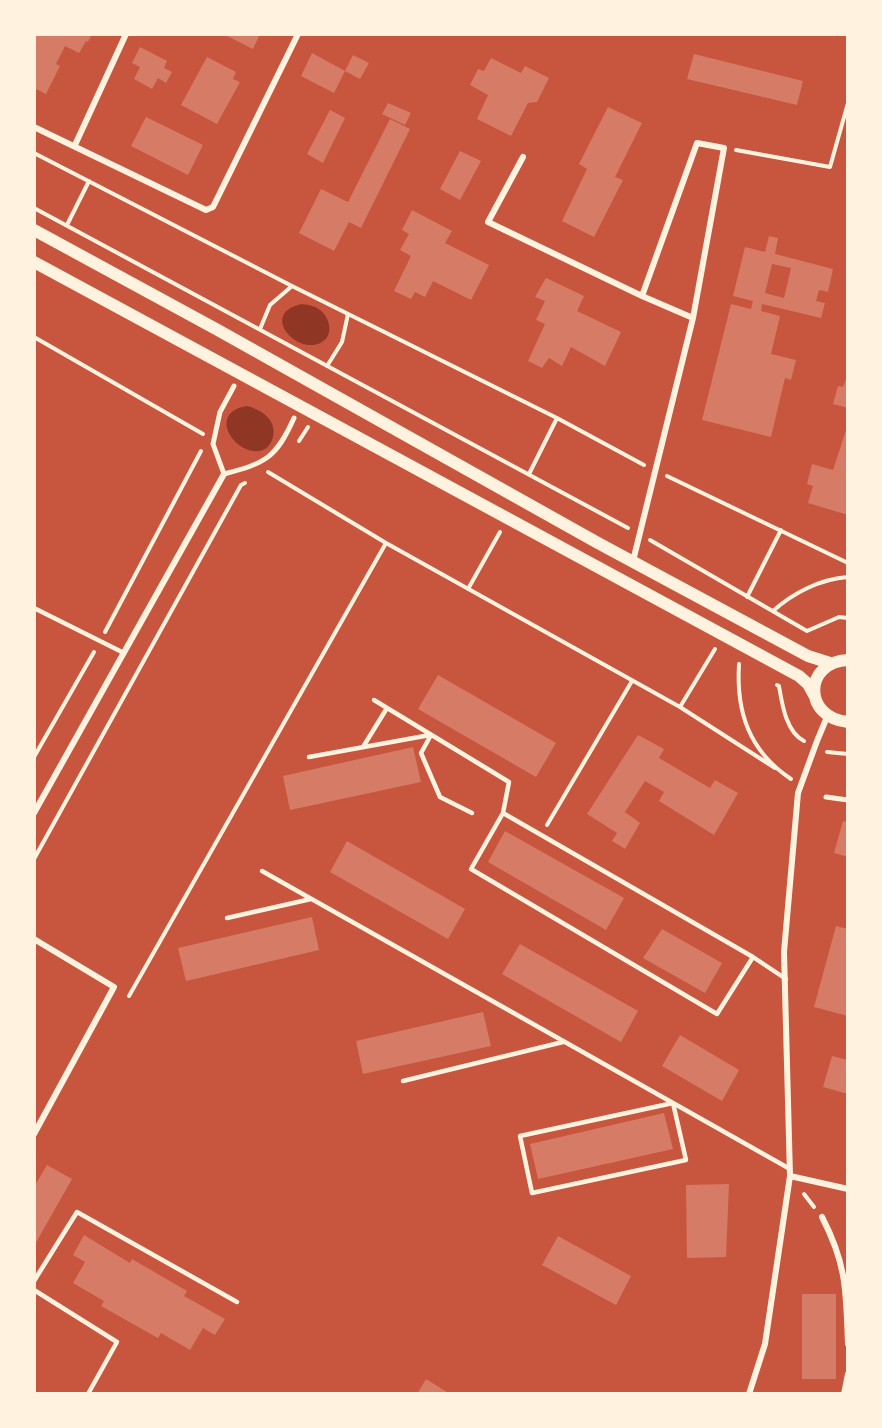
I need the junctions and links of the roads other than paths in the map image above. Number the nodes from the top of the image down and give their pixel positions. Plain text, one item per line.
1 (126, 34) edge
2 (298, 34) edge
3 (34, 126) edge
4 (75, 146) junction
5 (523, 157) dead end
6 (34, 230) edge
7 (34, 262) edge
8 (642, 296) junction
9 (693, 318) junction
10 (234, 386) dead end
11 (294, 418) dead end
12 (224, 474) junction
13 (633, 562) junction
14 (34, 608) edge
15 (124, 653) junction
16 (848, 660) edge
17 (830, 663) junction
18 (814, 695) junction
19 (374, 700) dead end
20 (387, 708) junction
21 (827, 717) junction
22 (848, 722) edge
23 (431, 735) junction
24 (363, 747) junction
25 (309, 757) dead end
26 (826, 797) dead end
27 (848, 800) edge
28 (34, 813) edge
29 (472, 813) dead end
30 (503, 813) junction
31 (262, 871) dead end
32 (311, 899) junction
33 (227, 918) dead end
34 (34, 939) edge
35 (753, 957) junction
36 (786, 979) junction
37 (564, 1041) junction
38 (403, 1081) dead end
39 (673, 1103) junction
40 (34, 1134) edge
41 (790, 1173) junction
42 (848, 1189) edge
43 (822, 1217) road end
44 (34, 1281) edge
45 (34, 1290) edge
46 (237, 1302) dead end
47 (848, 1344) edge
48 (848, 1374) edge
49 (88, 1394) edge
50 (749, 1394) edge
51 (844, 1394) edge

1 - 4 street
2 - 4 street
3 - 4 street
5 - 8 street
6 - 13 main road
7 - 18 main road
8 - 9 street
8 - 9 street
9 - 13 street
10 - 12 street
11 - 12 street
12 - 15 street
13 - 17 main road
14 - 15 lane
15 - 28 street
16 - 17 main road
17 - 18 main road
18 - 21 main road
19 - 20 lane
20 - 23 lane
20 - 24 lane
21 - 22 main road
21 - 36 street
23 - 24 lane
23 - 29 lane
23 - 30 lane
24 - 25 lane
26 - 27 street
30 - 35 lane
30 - 35 lane
31 - 32 lane
32 - 33 lane
32 - 37 lane
34 - 40 street
35 - 36 lane
36 - 41 street
37 - 38 lane
37 - 39 lane
39 - 39 lane
39 - 41 lane
41 - 42 street
41 - 50 street
43 - 47 street
44 - 46 lane
45 - 49 lane
48 - 51 street

